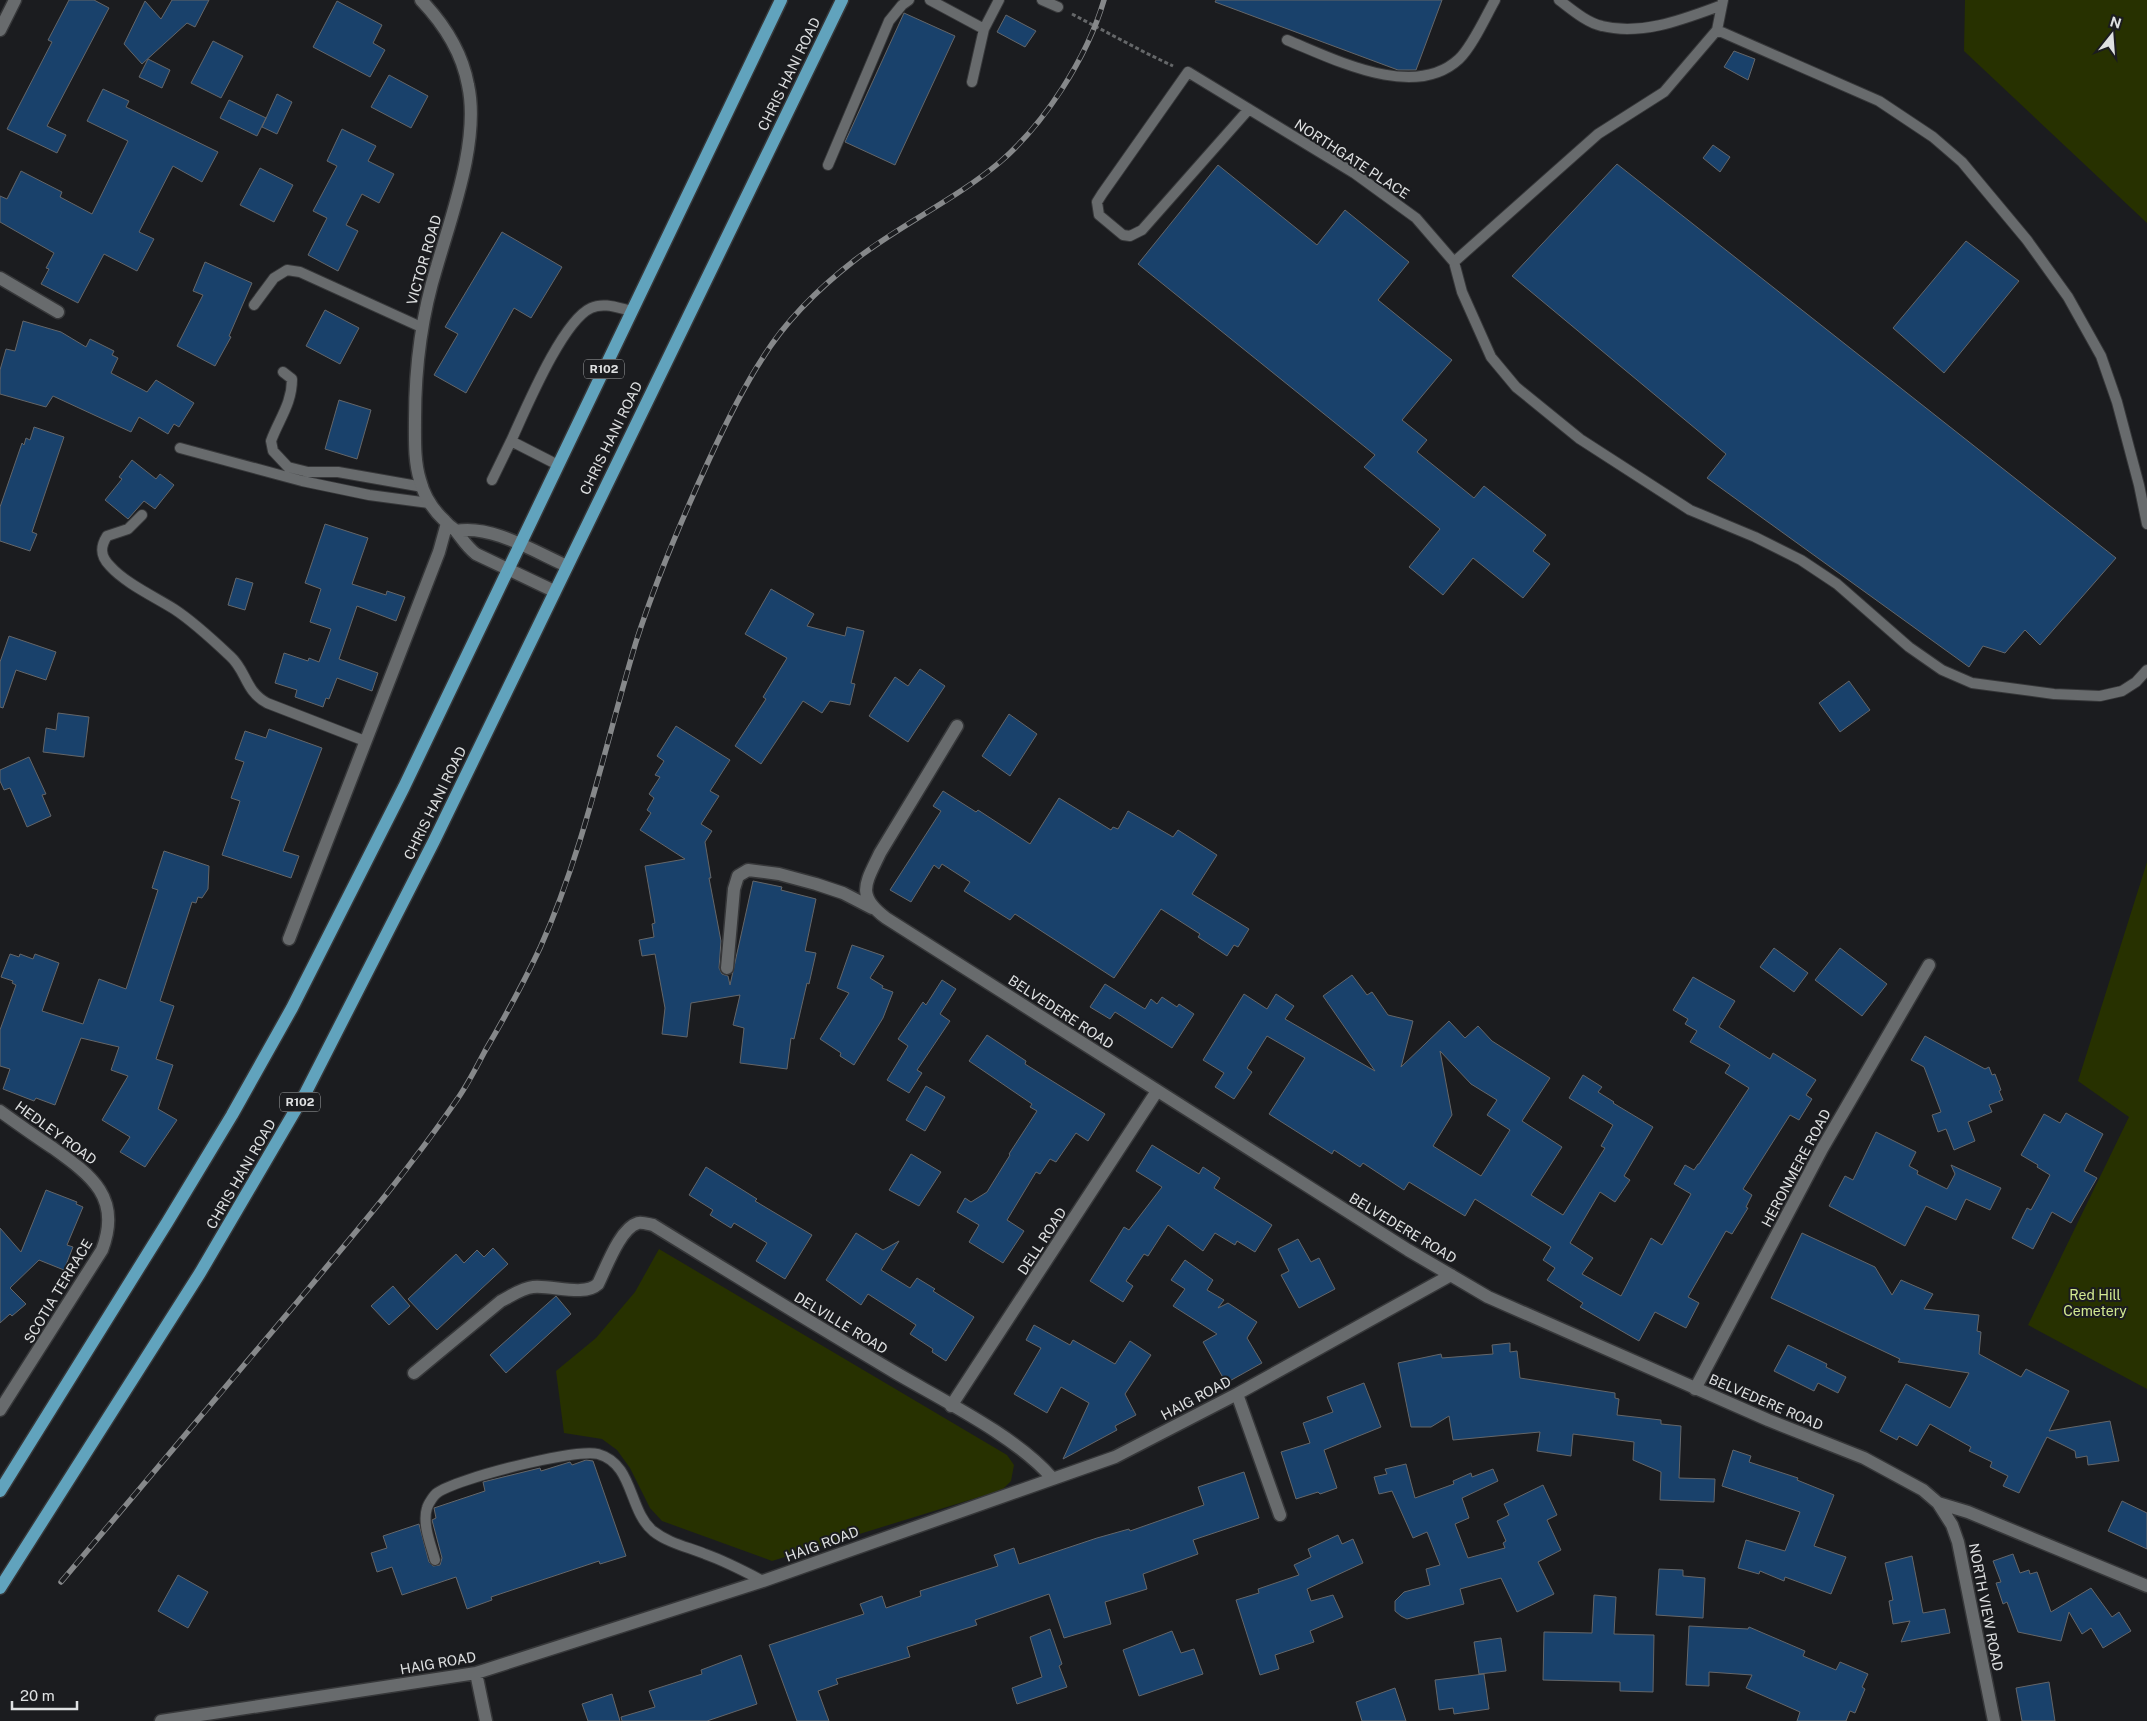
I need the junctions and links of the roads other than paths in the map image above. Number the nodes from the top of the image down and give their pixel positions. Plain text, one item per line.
1 (15, 0) edge
2 (421, 0) edge
3 (781, 0) edge
4 (842, 0) edge
5 (909, 0) edge
6 (930, 0) edge
7 (999, 0) edge
8 (1042, 0) edge
9 (1494, 0) edge
10 (1560, 0) edge
11 (1722, 3) edge
12 (1058, 7) road end
13 (984, 29) junction
14 (0, 30) edge
15 (1717, 30) junction
16 (1287, 40) dead end
17 (972, 82) dead end
18 (1249, 109) junction
19 (828, 165) dead end
20 (1454, 262) junction
21 (0, 278) edge
22 (254, 305) dead end
23 (632, 311) junction
24 (58, 312) dead end
25 (421, 328) junction
26 (283, 372) dead end
27 (511, 441) junction
28 (180, 448) dead end
29 (558, 465) junction
30 (492, 480) dead end
31 (423, 487) junction
32 (429, 503) junction
33 (142, 515) dead end
34 (2147, 524) edge
35 (451, 527) junction
36 (519, 545) junction
37 (567, 566) junction
38 (507, 570) junction
39 (554, 591) junction
40 (2147, 670) edge
41 (957, 726) dead end
42 (366, 741) junction
43 (872, 908) junction
44 (289, 939) dead end
45 (1929, 965) dead end
46 (727, 968) dead end
47 (1157, 1092) junction
48 (0, 1111) edge
49 (94, 1180) joint
50 (1451, 1275) junction
51 (414, 1373) dead end
52 (1695, 1389) junction
53 (1237, 1394) junction
54 (951, 1406) junction
55 (0, 1410) edge
56 (1052, 1478) junction
57 (0, 1491) edge
58 (1938, 1503) junction
59 (1280, 1515) dead end
60 (435, 1560) dead end
61 (763, 1581) junction
62 (2147, 1586) edge
63 (0, 1588) edge
64 (476, 1673) junction
65 (161, 1721) edge
66 (486, 1721) edge
67 (1994, 1721) edge

1 - 14 street
2 - 25 street, VICTOR ROAD
3 - 23 main road, R102
4 - 37 main road, CHRIS HANI ROAD / R102
5 - 19 lane
6 - 13 lane
7 - 13 lane
8 - 12 lane
9 - 16 lane
10 - 11 lane
11 - 15 lane
13 - 17 lane
15 - 20 lane
15 - 34 lane
18 - 18 lane, NORTHGATE PLACE
18 - 20 lane, NORTHGATE PLACE
20 - 40 lane
21 - 24 street
22 - 25 lane
23 - 27 lane
23 - 29 main road, R102
25 - 31 street, VICTOR ROAD
26 - 31 lane
27 - 29 lane
27 - 30 lane
28 - 32 lane
29 - 36 main road, R102
31 - 32 street, VICTOR ROAD
32 - 35 street, VICTOR ROAD
33 - 42 lane
35 - 36 street
35 - 38 street, VICTOR ROAD
35 - 42 street
36 - 37 street
36 - 38 main road, R102
37 - 39 main road, CHRIS HANI ROAD / R102
38 - 39 street, VICTOR ROAD
38 - 57 main road, R102
39 - 63 main road, CHRIS HANI ROAD / R102
41 - 43 street
42 - 44 street
43 - 46 street, BELVEDERE ROAD
43 - 47 street, BELVEDERE ROAD
45 - 52 street, HERONMERE ROAD
47 - 50 street, BELVEDERE ROAD
47 - 54 street, DELL ROAD
48 - 49 street, HEDLEY ROAD
49 - 55 street, SCOTIA TERRACE
50 - 52 street, BELVEDERE ROAD
50 - 53 street, HAIG ROAD
51 - 54 street, DELVILLE ROAD
52 - 58 street, BELVEDERE ROAD
53 - 56 street, HAIG ROAD
53 - 59 street
54 - 56 street, DELVILLE ROAD
56 - 61 street, HAIG ROAD
58 - 62 street, BELVEDERE ROAD
58 - 67 street, NORTH VIEW ROAD
60 - 61 lane
61 - 64 street, HAIG ROAD
64 - 65 street, HAIG ROAD
64 - 66 street

